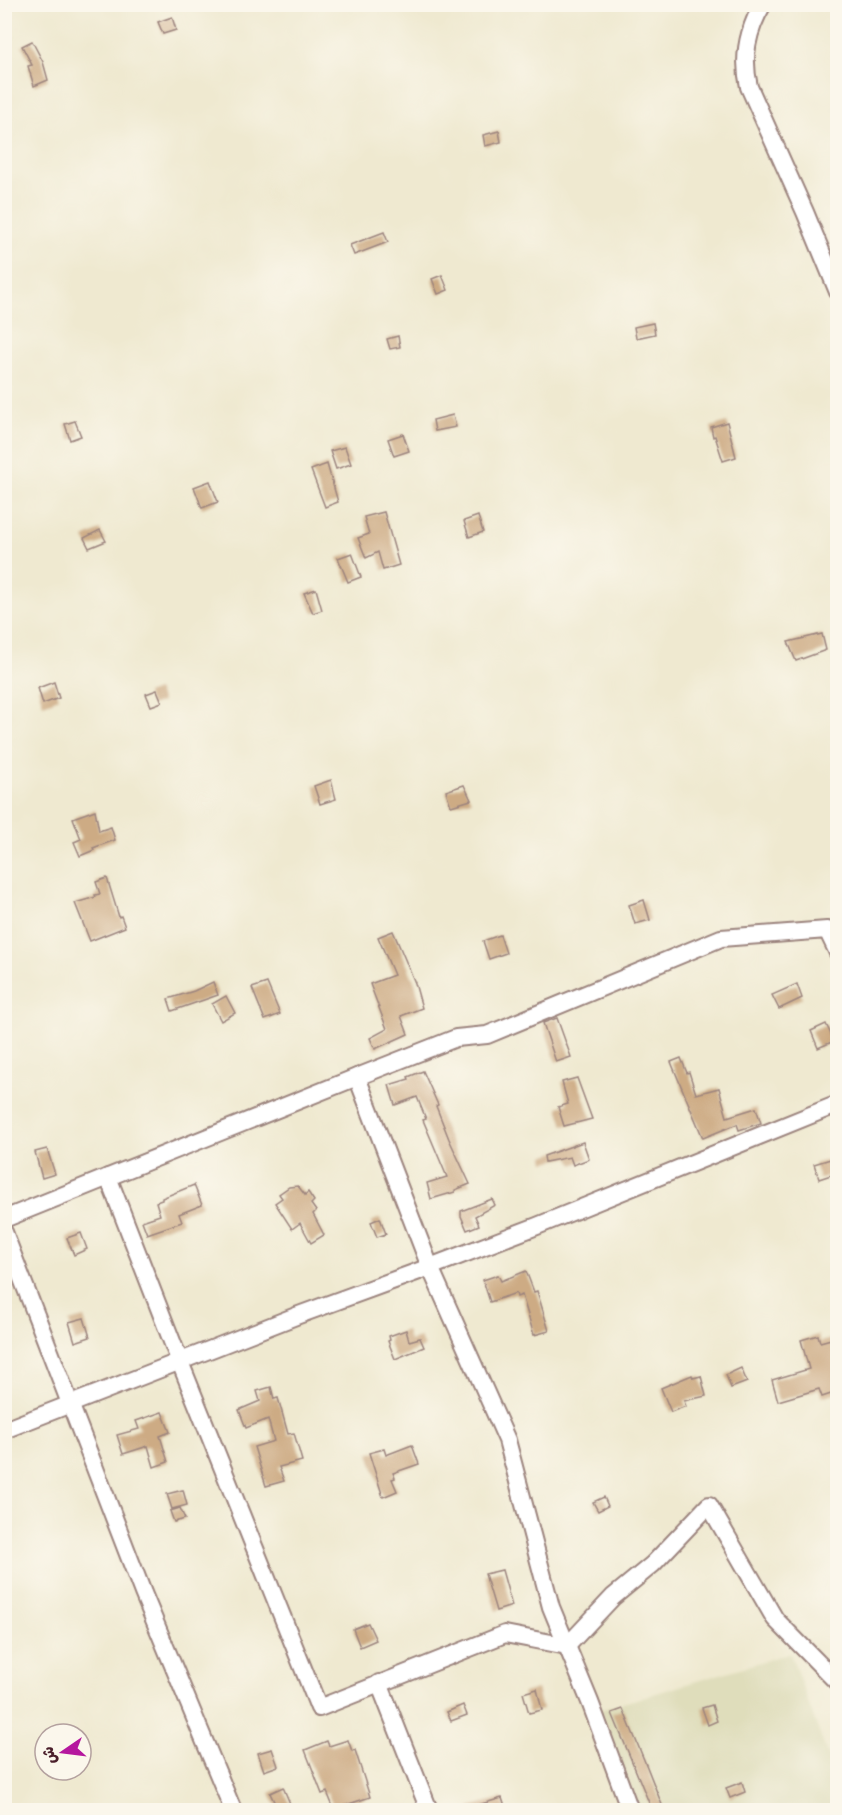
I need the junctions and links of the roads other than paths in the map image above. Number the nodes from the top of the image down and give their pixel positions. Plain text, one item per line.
1 (763, 4) edge
2 (837, 292) edge
3 (837, 953) edge
4 (357, 1077) junction
5 (837, 1104) edge
6 (108, 1177) junction
7 (4, 1219) edge
8 (4, 1233) edge
9 (430, 1267) junction
10 (180, 1362) junction
11 (71, 1405) junction
12 (4, 1430) edge
13 (567, 1646) junction
14 (379, 1683) junction
15 (837, 1683) edge
16 (233, 1810) edge
17 (429, 1810) edge
18 (630, 1810) edge

1 - 2 street
3 - 4 street
4 - 6 street
4 - 9 street
5 - 9 street
6 - 7 street
6 - 10 street
8 - 11 street
9 - 10 street
9 - 13 street
10 - 11 street
10 - 14 street
11 - 12 street
11 - 16 street
13 - 14 street
13 - 15 street
13 - 18 street
14 - 17 street

